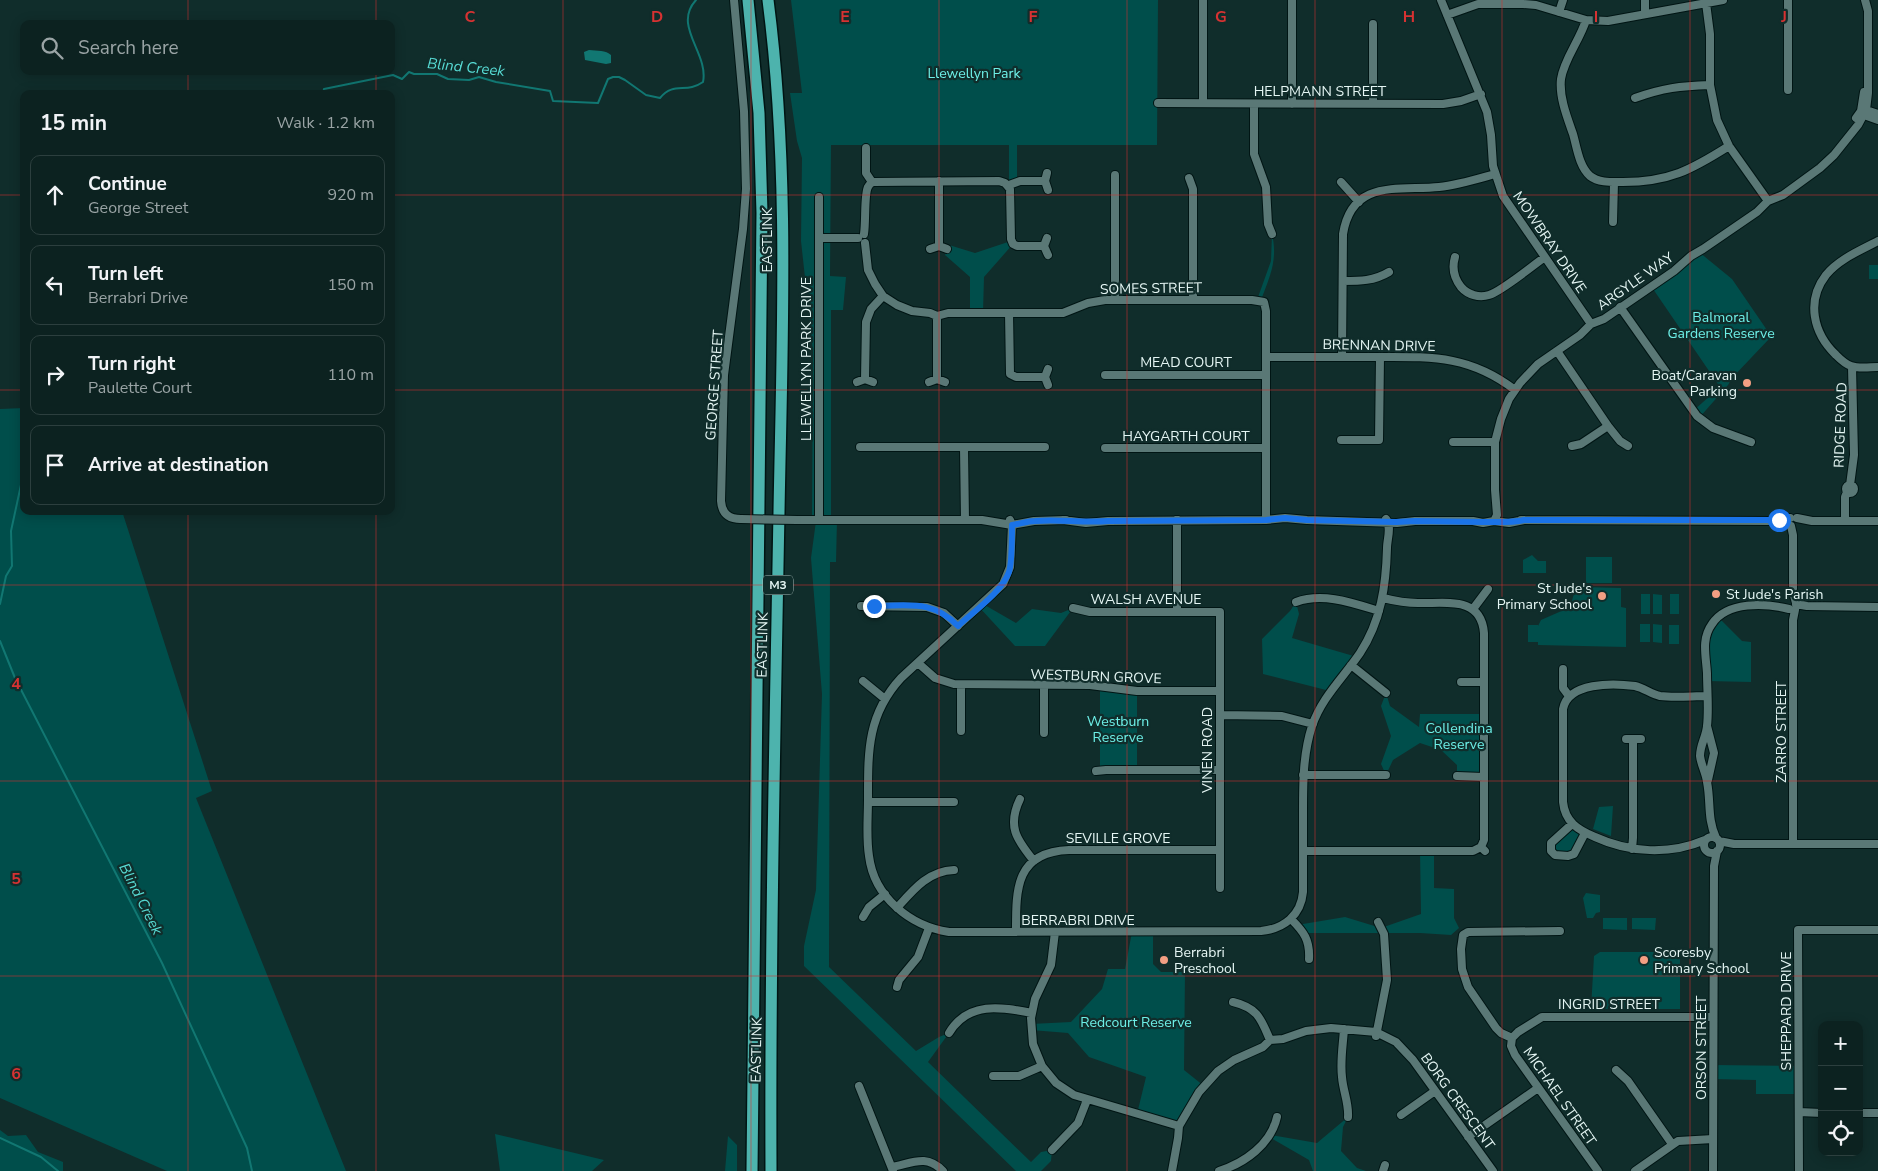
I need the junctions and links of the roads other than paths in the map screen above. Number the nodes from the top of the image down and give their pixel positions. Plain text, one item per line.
1 (734, 0) edge
2 (748, 0) edge
3 (768, 0) edge
4 (1203, 0) edge
5 (1292, 0) edge
6 (1441, 0) edge
7 (1562, 0) edge
8 (1645, 0) edge
9 (1723, 0) edge
10 (1788, 0) edge
11 (1865, 0) edge
12 (1706, 3) junction
13 (1559, 12) junction
14 (1645, 14) junction
15 (1447, 15) junction
16 (1586, 20) junction
17 (1373, 24) dead end
18 (1710, 85) junction
19 (1788, 90) dead end
20 (1481, 94) junction
21 (1635, 98) dead end
22 (1158, 103) dead end
23 (1203, 103) junction
24 (1254, 104) junction
25 (1292, 104) junction
26 (1373, 104) junction
27 (1864, 112) junction
28 (1878, 114) edge
29 (1878, 120) edge
30 (1729, 146) junction
31 (866, 148) dead end
32 (1495, 174) junction
33 (1115, 175) dead end
34 (1188, 178) dead end
35 (939, 181) junction
36 (872, 182) junction
37 (1341, 182) dead end
38 (1614, 182) junction
39 (1009, 185) junction
40 (1048, 190) dead end
41 (819, 197) dead end
42 (1768, 201) junction
43 (1359, 202) junction
44 (1613, 222) dead end
45 (1272, 234) dead end
46 (819, 238) junction
47 (862, 238) junction
48 (1878, 241) edge
49 (939, 246) junction
50 (930, 249) dead end
51 (947, 249) dead end
52 (1048, 255) dead end
53 (1455, 257) dead end
54 (1545, 257) junction
55 (1389, 272) dead end
56 (1342, 281) junction
57 (883, 296) junction
58 (1115, 299) junction
59 (1193, 300) junction
60 (1620, 307) junction
61 (1009, 313) junction
62 (937, 316) junction
63 (1591, 324) junction
64 (1557, 351) junction
65 (1266, 357) junction
66 (1342, 357) junction
67 (1380, 357) junction
68 (1852, 367) junction
69 (1878, 367) edge
70 (1105, 375) dead end
71 (1266, 375) junction
72 (937, 379) junction
73 (857, 382) dead end
74 (929, 382) dead end
75 (945, 382) dead end
76 (1048, 385) dead end
77 (1515, 390) junction
78 (1608, 426) junction
79 (1341, 440) dead end
80 (1453, 442) dead end
81 (1495, 442) junction
82 (1751, 442) dead end
83 (1572, 446) dead end
84 (1628, 446) dead end
85 (860, 447) dead end
86 (1046, 447) dead end
87 (964, 448) junction
88 (1105, 448) dead end
89 (1266, 448) junction
90 (1494, 517) junction
91 (818, 520) junction
92 (965, 520) junction
93 (1177, 520) junction
94 (1266, 520) junction
95 (1386, 521) junction
96 (1845, 521) junction
97 (1878, 521) edge
98 (1010, 524) junction
99 (1794, 525) junction
100 (1488, 589) dead end
101 (1383, 598) junction
102 (1296, 602) dead end
103 (861, 606) dead end
104 (1793, 606) junction
105 (1878, 607) edge
106 (1073, 608) dead end
107 (1473, 609) junction
108 (1177, 611) junction
109 (1379, 611) junction
110 (1220, 612) joint
111 (958, 626) junction
112 (918, 663) junction
113 (1351, 665) junction
114 (1563, 669) dead end
115 (863, 681) dead end
116 (1461, 682) dead end
117 (1484, 682) junction
118 (961, 685) junction
119 (1044, 685) junction
120 (1220, 691) junction
121 (1386, 693) dead end
122 (1569, 696) junction
123 (1707, 696) junction
124 (885, 698) junction
125 (1220, 715) junction
126 (1313, 724) junction
127 (961, 731) dead end
128 (1044, 733) dead end
129 (1634, 739) dead end
130 (1707, 739) junction
131 (1702, 767) junction
132 (1712, 767) junction
133 (1220, 770) junction
134 (1096, 771) dead end
135 (1304, 775) junction
136 (1386, 775) dead end
137 (1457, 776) dead end
138 (1483, 777) junction
139 (1708, 782) junction
140 (1020, 799) dead end
141 (868, 802) junction
142 (954, 802) dead end
143 (1572, 824) junction
144 (1710, 825) junction
145 (1585, 833) junction
146 (1705, 840) junction
147 (1793, 844) junction
148 (1878, 844) edge
149 (1718, 845) junction
150 (1692, 846) junction
151 (1632, 849) junction
152 (1220, 850) junction
153 (1303, 851) junction
154 (1707, 851) junction
155 (1034, 861) junction
156 (1714, 866) junction
157 (954, 870) dead end
158 (1220, 888) dead end
159 (885, 894) junction
160 (897, 908) junction
161 (863, 917) dead end
162 (1291, 919) junction
163 (1378, 922) dead end
164 (929, 928) junction
165 (1878, 930) edge
166 (1560, 931) dead end
167 (1016, 932) junction
168 (1055, 932) junction
169 (1310, 959) dead end
170 (896, 987) dead end
171 (1234, 1002) dead end
172 (1032, 1013) junction
173 (1713, 1017) junction
174 (1344, 1029) junction
175 (949, 1033) dead end
176 (1376, 1034) junction
177 (1512, 1038) junction
178 (1270, 1040) junction
179 (1042, 1066) junction
180 (1616, 1070) dead end
181 (993, 1076) dead end
182 (858, 1086) dead end
183 (1538, 1088) junction
184 (1435, 1091) junction
185 (1087, 1100) junction
186 (1799, 1112) junction
187 (1818, 1112) edge
188 (1863, 1113) edge
189 (1878, 1113) edge
190 (1401, 1115) dead end
191 (1277, 1117) dead end
192 (1348, 1117) dead end
193 (1179, 1126) junction
194 (1468, 1137) junction
195 (1713, 1140) junction
196 (1672, 1144) junction
197 (1052, 1150) dead end
198 (892, 1169) edge
199 (752, 1171) edge
200 (770, 1171) edge
201 (943, 1171) edge
202 (1172, 1171) edge
203 (1219, 1171) edge
204 (1493, 1171) edge
205 (1598, 1171) edge
206 (1635, 1171) edge
207 (1713, 1171) edge
208 (1799, 1171) edge

1 - 91 street, GEORGE STREET, bridge
2 - 199 highway, EASTLINK / M3
3 - 200 highway, EASTLINK / M3
4 - 23 street
5 - 25 street
6 - 15 street, MOWBRAY DRIVE
7 - 13 street
8 - 14 street
9 - 12 street
10 - 19 street
11 - 27 street
12 - 14 street
12 - 18 street
13 - 15 street
13 - 16 street
14 - 16 street
15 - 20 street, MOWBRAY DRIVE
16 - 38 street
17 - 26 street
18 - 21 street
18 - 30 street
20 - 26 street, HELPMANN STREET
20 - 32 street, MOWBRAY DRIVE
22 - 23 street, HELPMANN STREET
23 - 24 street, HELPMANN STREET
24 - 25 street, HELPMANN STREET
24 - 45 street
25 - 26 street, HELPMANN STREET
27 - 28 street
27 - 29 street
27 - 42 street, ARGYLE WAY
30 - 38 street
30 - 42 street
31 - 36 street
32 - 43 street
32 - 54 street, MOWBRAY DRIVE
33 - 58 street
34 - 59 street
35 - 36 street
35 - 39 street
35 - 49 street
36 - 47 street, SOMES STREET
37 - 43 street
38 - 44 street
39 - 40 street
39 - 52 street
41 - 46 street, LLEWELLYN PARK DRIVE
42 - 60 street, ARGYLE WAY
43 - 56 street
46 - 47 street
46 - 91 street, LLEWELLYN PARK DRIVE
47 - 57 street, SOMES STREET
48 - 68 street, RIDGE ROAD
49 - 50 street
49 - 51 street
53 - 54 street
54 - 63 street, MOWBRAY DRIVE
55 - 56 street
56 - 66 street
57 - 62 street, SOMES STREET
57 - 73 street
58 - 59 street, SOMES STREET
58 - 61 street, SOMES STREET
59 - 65 street, SOMES STREET
60 - 63 street, ARGYLE WAY
60 - 82 street
61 - 62 street, SOMES STREET
61 - 76 street
62 - 72 street
63 - 64 street, ARGYLE WAY
64 - 77 street, ARGYLE WAY
64 - 78 street
65 - 66 street, BRENNAN DRIVE
65 - 71 street, SOMES STREET
66 - 67 street, BRENNAN DRIVE
67 - 77 street, BRENNAN DRIVE
67 - 79 street
68 - 69 street, RIDGE ROAD
68 - 96 street, RIDGE ROAD
70 - 71 street, MEAD COURT
71 - 89 street, SOMES STREET
72 - 74 street
72 - 75 street
77 - 81 street, ARGYLE WAY
78 - 83 street
78 - 84 street
80 - 81 street
81 - 90 street, ARGYLE WAY
85 - 87 street
86 - 87 street
87 - 92 street
88 - 89 street, HAYGARTH COURT
89 - 94 street, SOMES STREET
90 - 95 street, GEORGE STREET
90 - 99 street, GEORGE STREET
91 - 92 street, GEORGE STREET
92 - 98 street, GEORGE STREET
93 - 94 street, GEORGE STREET
93 - 98 street, GEORGE STREET
93 - 108 street
94 - 95 street, GEORGE STREET
95 - 101 street
96 - 97 street, GEORGE STREET
96 - 99 street, GEORGE STREET
98 - 111 street, BERRABRI DRIVE
99 - 104 street, ZARRO STREET
100 - 107 street
101 - 107 street
101 - 109 street
102 - 109 street
103 - 111 street
104 - 105 street
104 - 123 street
104 - 147 street, ZARRO STREET
106 - 108 street, WALSH AVENUE
107 - 117 street
108 - 110 street, WALSH AVENUE
109 - 113 street
110 - 120 street, VINEN ROAD
111 - 112 street, BERRABRI DRIVE
112 - 118 street, WESTBURN GROVE
112 - 124 street, BERRABRI DRIVE
113 - 121 street
113 - 126 street
114 - 122 street
115 - 124 street
116 - 117 street
117 - 138 street
118 - 119 street, WESTBURN GROVE
118 - 127 street
119 - 120 street, WESTBURN GROVE
119 - 128 street
120 - 125 street, VINEN ROAD
122 - 123 street
122 - 143 street
123 - 130 street
124 - 141 street, BERRABRI DRIVE
125 - 126 street
125 - 133 street, VINEN ROAD
126 - 135 street
129 - 151 street
130 - 131 street
130 - 132 street
131 - 132 street
131 - 139 street
132 - 139 street
133 - 134 street
133 - 152 street, VINEN ROAD
135 - 136 street
135 - 153 street
137 - 138 street
138 - 153 street
139 - 144 street
140 - 155 street
141 - 142 street
141 - 159 street, BERRABRI DRIVE
143 - 145 street
143 - 145 street
144 - 146 street
144 - 149 street
145 - 151 street
146 - 149 street
146 - 150 street
146 - 154 street
147 - 148 street
147 - 149 street
149 - 154 street
149 - 156 street, ORSON STREET
150 - 151 street
150 - 154 street
152 - 155 street, SEVILLE GROVE
152 - 158 street, VINEN ROAD
153 - 162 street
154 - 156 street, ORSON STREET
155 - 167 street
156 - 173 street, ORSON STREET
157 - 160 street
159 - 160 street, BERRABRI DRIVE
159 - 161 street
160 - 164 street, BERRABRI DRIVE
162 - 168 street, BERRABRI DRIVE
162 - 169 street
163 - 176 street
164 - 167 street, BERRABRI DRIVE
164 - 170 street
165 - 186 street, SHEPPARD DRIVE
166 - 177 street, MICHAEL STREET
167 - 168 street, BERRABRI DRIVE
168 - 172 street
171 - 178 street
172 - 175 street
172 - 179 street
173 - 177 street, INGRID STREET
173 - 195 street, ORSON STREET
174 - 176 street, BORG CRESCENT
174 - 178 street, BORG CRESCENT
174 - 192 street
176 - 184 street, BORG CRESCENT
177 - 183 street, MICHAEL STREET
178 - 193 street, BORG CRESCENT
179 - 181 street
179 - 185 street
180 - 196 street
182 - 198 street
183 - 194 street
183 - 205 street, MICHAEL STREET
184 - 190 street
184 - 194 street, BORG CRESCENT
185 - 193 street
185 - 197 street
186 - 187 street
186 - 208 street, SHEPPARD DRIVE
188 - 189 street
191 - 203 street
193 - 202 street, BORG CRESCENT
194 - 204 street, BORG CRESCENT
195 - 196 street
195 - 207 street, ORSON STREET
196 - 206 street
198 - 201 street

